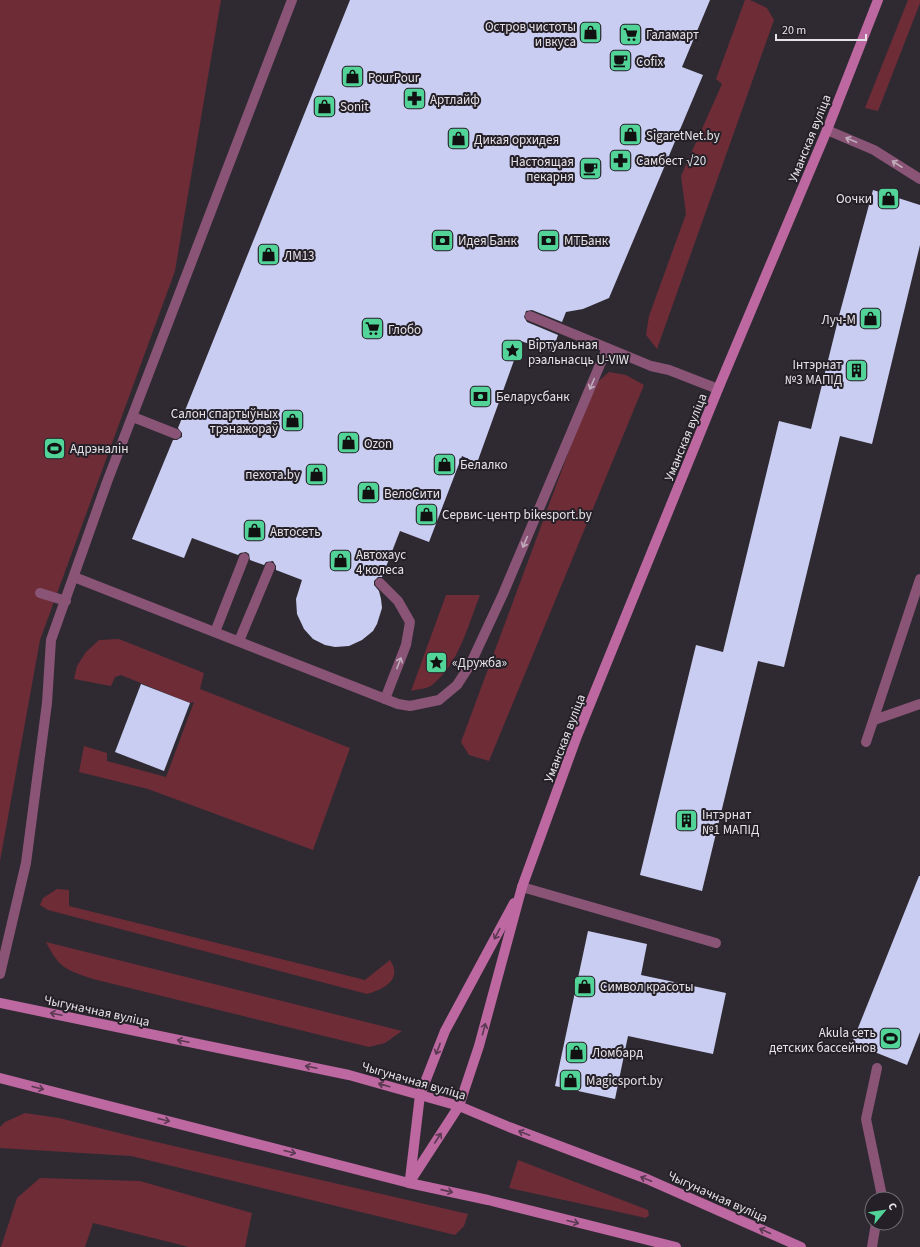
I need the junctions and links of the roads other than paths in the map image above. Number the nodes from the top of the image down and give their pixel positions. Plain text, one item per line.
1 (292, 0) edge
2 (878, 0) edge
3 (827, 130) junction
4 (920, 179) edge
5 (530, 316) dead end
6 (607, 348) junction
7 (718, 390) junction
8 (132, 417) junction
9 (176, 434) dead end
10 (244, 558) dead end
11 (270, 567) dead end
12 (74, 577) junction
13 (920, 579) edge
14 (380, 583) dead end
15 (40, 593) dead end
16 (66, 601) junction
17 (215, 632) junction
18 (240, 642) junction
19 (385, 699) junction
20 (920, 704) edge
21 (874, 720) junction
22 (866, 742) dead end
23 (522, 887) junction
24 (716, 943) dead end
25 (0, 974) edge
26 (0, 1003) edge
27 (877, 1068) dead end
28 (0, 1078) edge
29 (420, 1095) junction
30 (459, 1106) junction
31 (409, 1183) junction
32 (881, 1191) edge
33 (875, 1231) edge
34 (676, 1247) edge
35 (800, 1247) edge
36 (872, 1247) edge

1 - 8 street
2 - 3 main road, Уманская вуліца
4 -> 3 street
3 - 7 main road, Уманская вуліца
5 - 6 street
6 - 7 street
6 -> 19 street
7 - 23 main road, Уманская вуліца
8 - 9 street
8 - 12 street
10 - 17 street
11 - 18 street
12 - 16 street
12 - 17 street
13 - 21 street
19 -> 14 street
15 - 16 street
16 - 25 street
17 - 18 street
18 - 19 street
20 - 21 street
21 - 22 street
23 - 24 street
23 -> 29 main road, Уманская вуліца
30 -> 23 main road, Уманская вуліца
29 -> 26 main road, Чыгуначная вуліца
27 - 32 street
28 -> 31 main road
29 - 30 main road, Чыгуначная вуліца
29 - 31 main road, Уманская вуліца
31 -> 30 main road, Уманская вуліца
35 -> 30 main road, Чыгуначная вуліца
31 -> 34 main road
33 - 36 street

